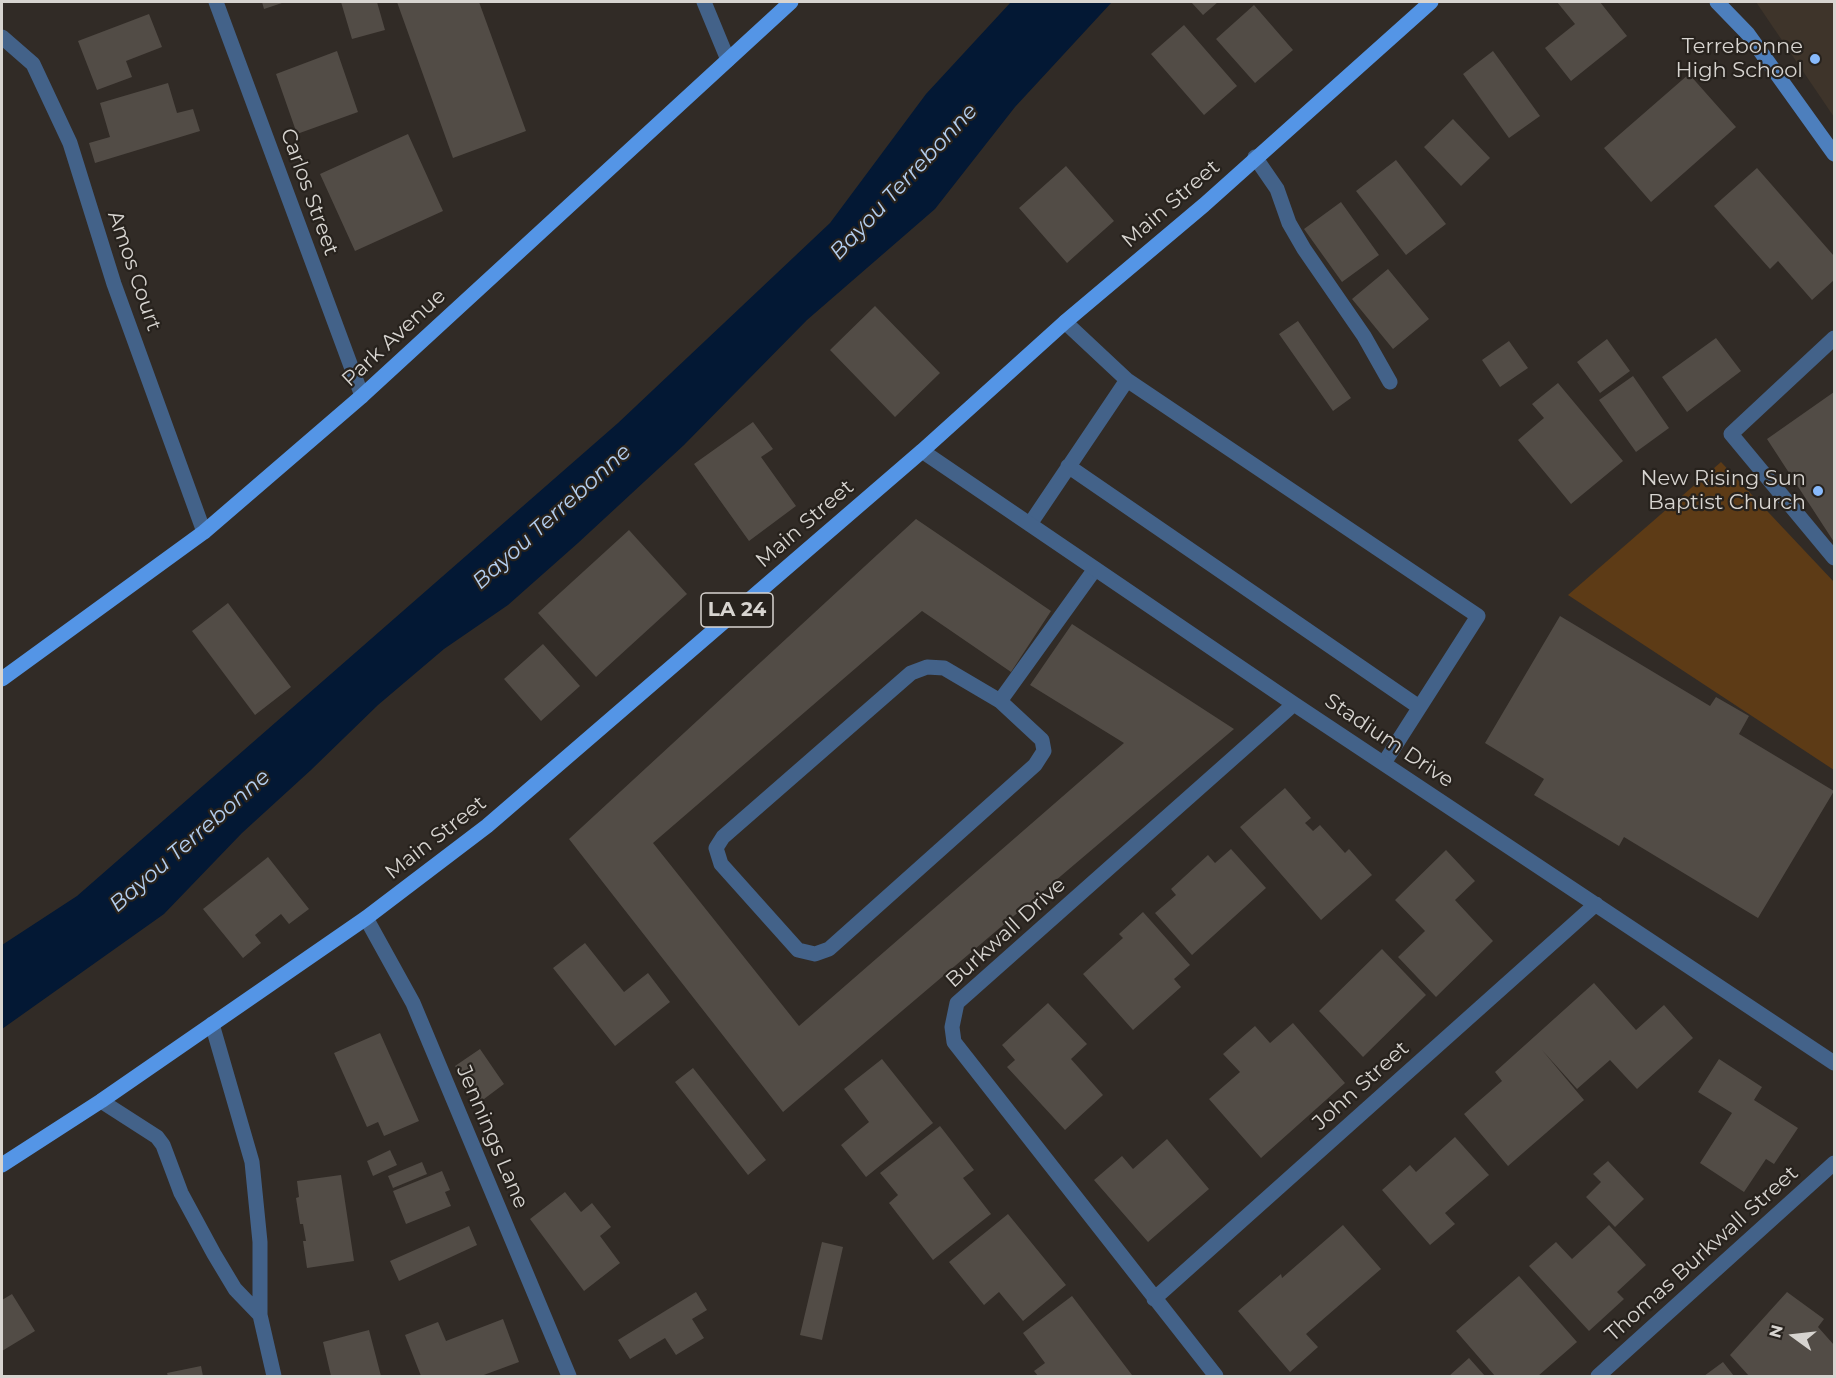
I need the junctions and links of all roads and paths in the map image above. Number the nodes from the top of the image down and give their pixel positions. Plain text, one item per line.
1 (216, 2) edge
2 (704, 2) edge
3 (791, 2) edge
4 (1431, 2) edge
5 (1717, 2) edge
6 (2, 37) edge
7 (728, 60) junction
8 (1834, 154) edge
9 (1255, 157) junction
10 (1065, 322) junction
11 (1834, 338) edge
12 (1127, 380) junction
13 (1390, 382) dead end
14 (362, 396) junction
15 (922, 451) junction
16 (1068, 466) junction
17 (1030, 524) junction
18 (204, 532) junction
19 (1834, 558) edge
20 (1095, 569) junction
21 (2, 679) edge
22 (1000, 701) junction
23 (1294, 704) junction
24 (1419, 707) junction
25 (1384, 763) junction
26 (1596, 904) junction
27 (366, 918) junction
28 (213, 1024) junction
29 (1834, 1063) edge
30 (100, 1101) junction
31 (1834, 1163) edge
32 (2, 1165) edge
33 (1154, 1299) junction
34 (260, 1315) junction
35 (274, 1377) edge
36 (569, 1377) edge
37 (1216, 1377) edge
38 (1598, 1377) edge

1 - 14 street, Carlos Street
2 - 7 street
3 - 7 main road, Park Avenue
4 - 9 main road, Main Street / LA 24
5 - 8 street
6 - 18 street, Amos Court
7 - 14 main road, Park Avenue
9 - 10 main road, Main Street / LA 24
9 - 13 street
10 - 12 street
10 - 15 main road, Main Street / LA 24
11 - 19 street
12 - 16 street
12 - 24 street
14 - 18 main road, Park Avenue
15 - 17 street, Stadium Drive
15 - 27 main road, Main Street / LA 24
16 - 17 street
16 - 24 street
17 - 20 street, Stadium Drive
18 - 21 main road, Park Avenue
20 - 22 street
20 - 23 street, Stadium Drive
22 - 22 street
23 - 25 street, Stadium Drive
23 - 33 street, Burkwall Drive
24 - 25 street
25 - 26 street, Stadium Drive
26 - 29 street, Stadium Drive
26 - 33 street, John Street
27 - 28 main road, Main Street / LA 24
27 - 36 street, Jennings Lane
28 - 30 main road, Main Street / LA 24
28 - 34 street
30 - 32 main road, Main Street / LA 24
30 - 34 street
31 - 38 street, Thomas Burkwall Street
33 - 37 street, Burkwall Drive
34 - 35 street

